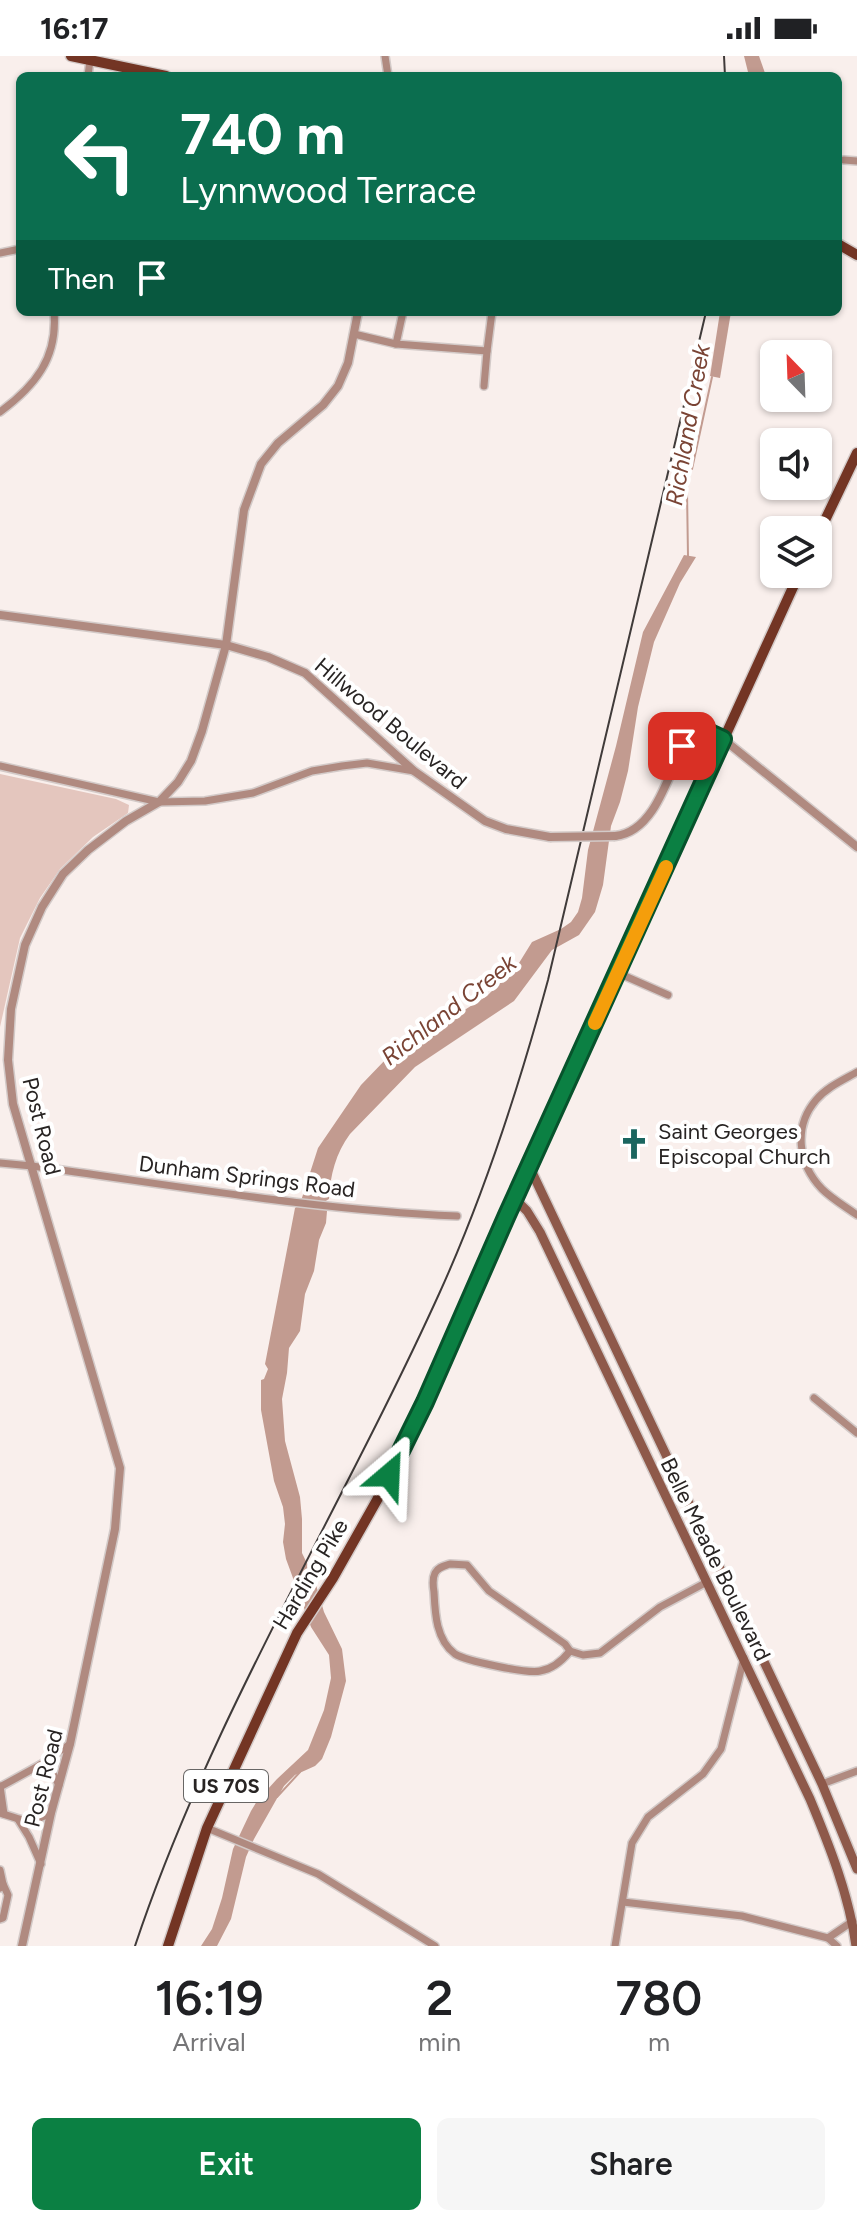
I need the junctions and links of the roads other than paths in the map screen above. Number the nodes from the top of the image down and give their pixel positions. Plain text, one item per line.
1 (71, 56) edge
2 (90, 60) junction
3 (88, 72) edge
4 (147, 72) edge
5 (844, 160) dead end
6 (857, 161) edge
7 (54, 316) edge
8 (357, 316) edge
9 (402, 316) edge
10 (491, 316) edge
11 (354, 334) junction
12 (396, 344) junction
13 (487, 351) junction
14 (484, 386) dead end
15 (0, 412) edge
16 (857, 453) edge
17 (827, 516) edge
18 (793, 588) edge
19 (0, 615) edge
20 (226, 645) junction
21 (723, 739) junction
22 (0, 766) edge
23 (414, 771) junction
24 (159, 802) junction
25 (857, 847) edge
26 (618, 973) junction
27 (668, 995) dead end
28 (857, 1072) edge
29 (0, 1163) edge
30 (32, 1166) junction
31 (530, 1168) junction
32 (515, 1199) junction
33 (857, 1215) edge
34 (457, 1216) dead end
35 (575, 1266) junction
36 (560, 1273) junction
37 (603, 1324) junction
38 (587, 1331) junction
39 (814, 1398) dead end
40 (644, 1410) junction
41 (629, 1417) junction
42 (857, 1433) edge
43 (722, 1575) junction
44 (707, 1582) junction
45 (570, 1651) junction
46 (759, 1651) junction
47 (744, 1658) junction
48 (70, 1744) junction
49 (40, 1765) junction
50 (857, 1771) edge
51 (822, 1784) junction
52 (59, 1785) junction
53 (0, 1786) edge
54 (805, 1789) junction
55 (51, 1813) junction
56 (2, 1814) edge
57 (19, 1821) junction
58 (207, 1828) junction
59 (41, 1864) junction
60 (857, 1869) edge
61 (0, 1870) edge
62 (2, 1886) edge
63 (623, 1902) junction
64 (0, 1919) edge
65 (855, 1919) edge
66 (828, 1938) junction
67 (22, 1946) edge
68 (165, 1946) edge
69 (435, 1946) edge
70 (615, 1946) edge
71 (837, 1946) edge
72 (856, 1946) edge

1 - 2 main road
2 - 3 street
2 - 4 main road
5 - 6 street
7 - 15 street
8 - 11 street, Post Road
9 - 12 street
10 - 13 street
11 - 12 street
11 - 20 street, Post Road
12 - 13 street
13 - 14 street
16 - 17 main road
18 - 21 main road, Harding Pike / US 70S
19 - 20 street, Hillwood Boulevard
20 - 23 street, Hillwood Boulevard
20 - 24 street, Post Road
21 - 23 street, Hillwood Boulevard, bridge
21 - 25 street
21 - 26 main road, Harding Pike / US 70S
22 - 24 street
23 - 24 street
24 - 30 street, Post Road
26 - 27 street
26 - 31 main road, Harding Pike / US 70S
28 - 33 street
29 - 30 street, Dunham Springs Road
30 - 34 street, Dunham Springs Road
30 - 48 street, Post Road
31 - 32 main road, Harding Pike / US 70S
31 - 35 main road, Belle Meade Boulevard
32 - 36 main road, Belle Meade Boulevard
32 - 58 main road, Harding Pike / US 70S
35 - 36 main road
35 - 37 main road, Belle Meade Boulevard
36 - 38 main road, Belle Meade Boulevard
37 - 38 main road
37 - 40 main road, Belle Meade Boulevard
38 - 41 main road, Belle Meade Boulevard
39 - 42 street
40 - 41 main road
40 - 43 main road, Belle Meade Boulevard
41 - 44 main road, Belle Meade Boulevard
43 - 44 main road
43 - 46 main road, Belle Meade Boulevard
44 - 45 street
44 - 47 main road, Belle Meade Boulevard
45 - 45 street
46 - 47 main road
46 - 51 main road, Belle Meade Boulevard
47 - 54 main road, Belle Meade Boulevard
47 - 63 street
48 - 49 street
48 - 52 street, Post Road
49 - 52 street
49 - 53 street
50 - 51 street
51 - 54 main road
51 - 60 main road, Belle Meade Boulevard
52 - 55 street, Post Road
53 - 56 street
54 - 65 main road, Belle Meade Boulevard
55 - 57 street
55 - 59 street, Post Road
56 - 57 street
57 - 59 street
58 - 68 main road, Harding Pike / US 70S
58 - 69 street
59 - 67 street, Post Road
61 - 62 street
62 - 64 street
63 - 66 street
63 - 70 street
65 - 66 street
65 - 72 main road, Belle Meade Boulevard
66 - 71 street

